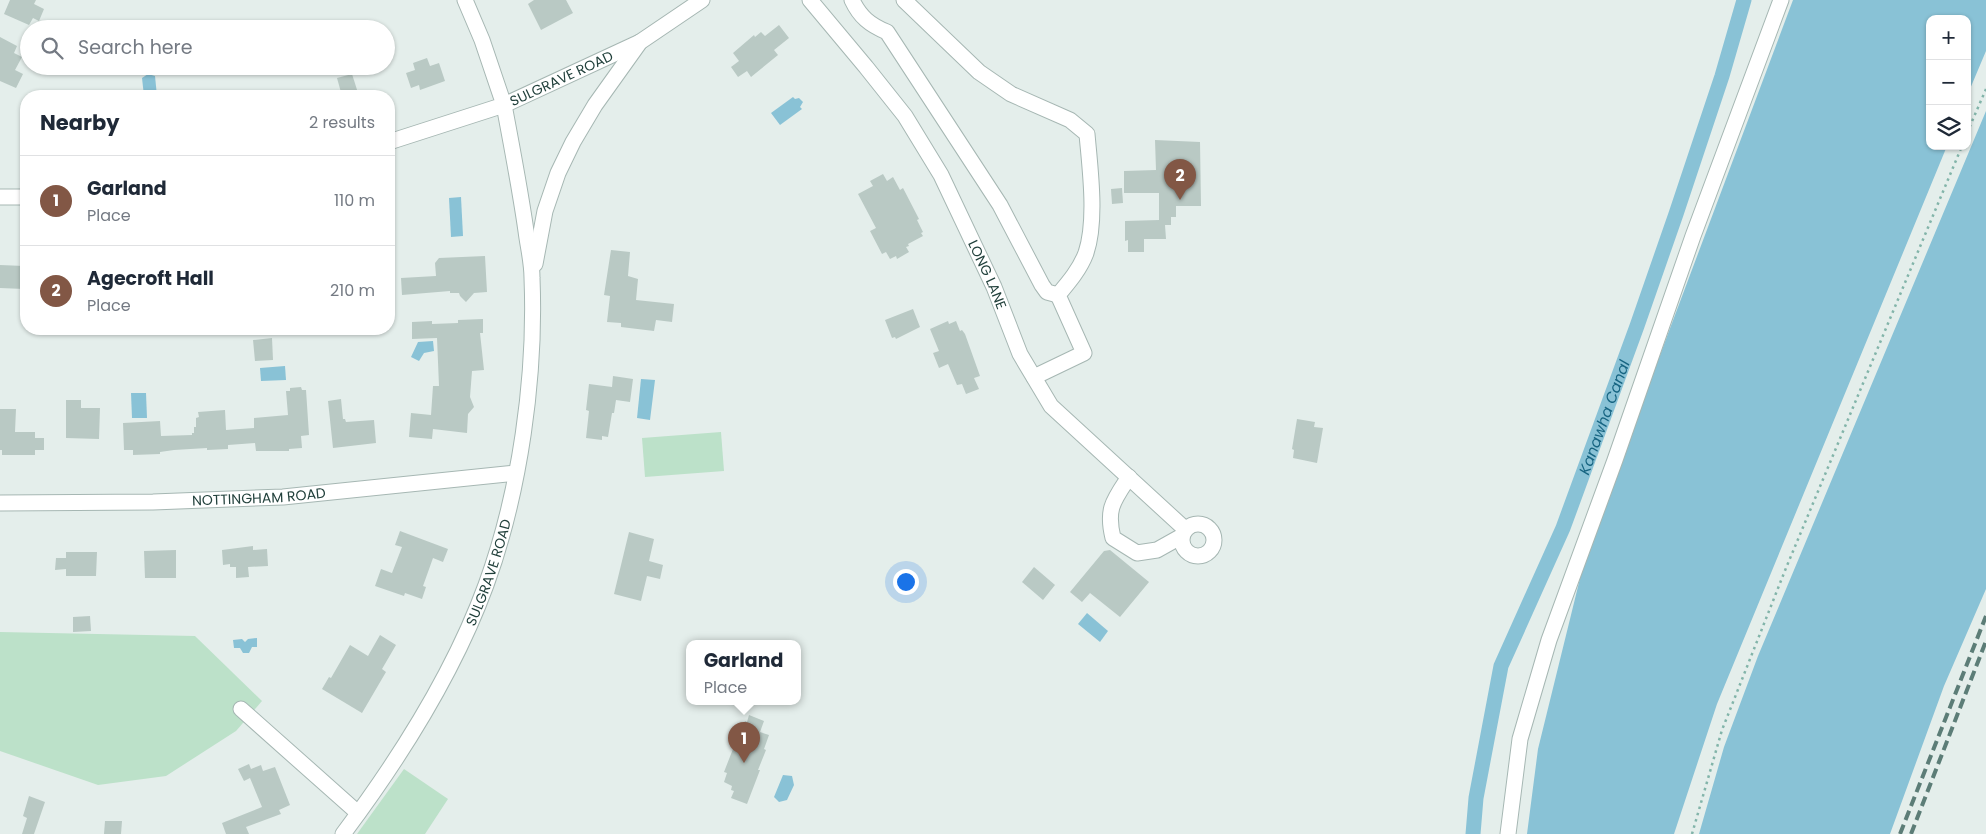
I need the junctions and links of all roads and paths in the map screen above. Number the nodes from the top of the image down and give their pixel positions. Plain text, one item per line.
1 (465, 0) edge
2 (702, 0) edge
3 (810, 0) edge
4 (852, 0) edge
5 (904, 0) edge
6 (1781, 0) edge
7 (640, 42) junction
8 (1986, 89) edge
9 (504, 104) junction
10 (1971, 124) edge
11 (395, 140) edge
12 (1960, 150) edge
13 (0, 197) edge
14 (20, 197) edge
15 (532, 276) junction
16 (1058, 294) junction
17 (1034, 376) junction
18 (516, 473) junction
19 (1129, 477) junction
20 (0, 503) edge
21 (241, 709) dead end
22 (358, 813) junction
23 (342, 834) edge
24 (1508, 834) edge
25 (1692, 834) edge

1 - 9 street
2 - 7 street, SULGRAVE ROAD
3 - 17 street, LONG LANE
4 - 16 street
5 - 16 street
6 - 24 street
7 - 9 street, SULGRAVE ROAD
7 - 15 street, SULGRAVE ROAD
8 - 10 path
9 - 11 street
9 - 15 street, SULGRAVE ROAD
12 - 25 path
13 - 14 street
15 - 18 street, SULGRAVE ROAD
16 - 17 street
17 - 19 street, LONG LANE
18 - 20 street, NOTTINGHAM ROAD
18 - 22 street, SULGRAVE ROAD
19 - 19 street, LONG LANE
21 - 22 street
22 - 23 street, SULGRAVE ROAD

